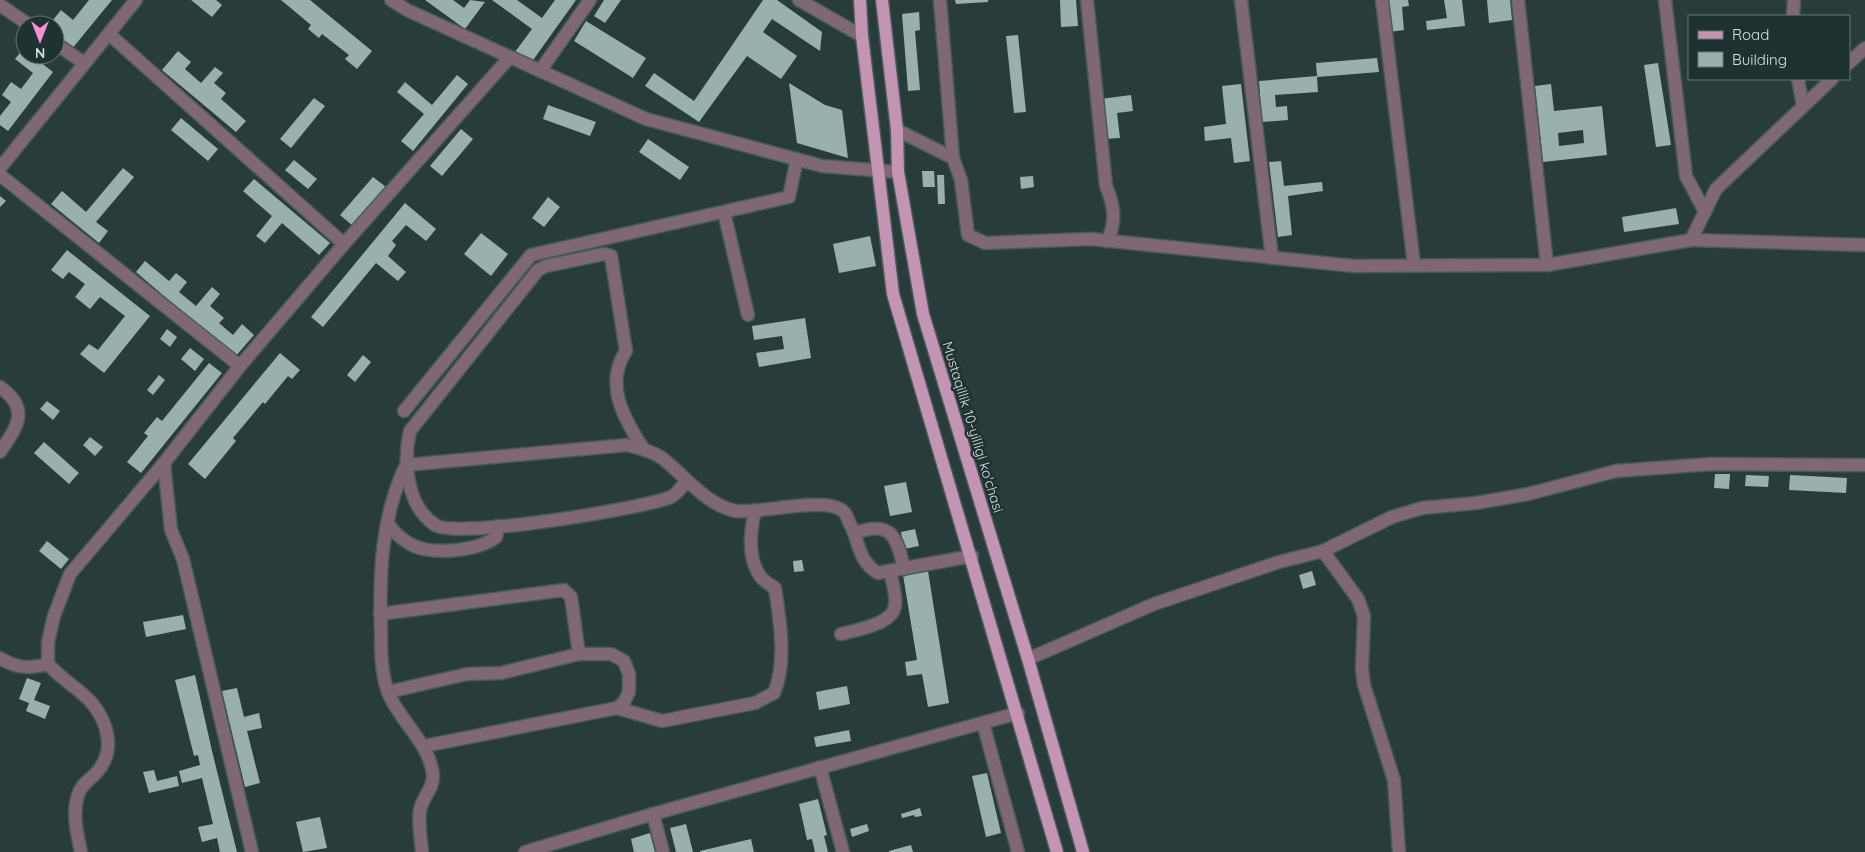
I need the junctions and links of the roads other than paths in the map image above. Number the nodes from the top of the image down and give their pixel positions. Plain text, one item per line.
1 (136, 0) edge
2 (391, 0) edge
3 (590, 0) edge
4 (799, 0) edge
5 (860, 0) edge
6 (882, 0) edge
7 (940, 0) edge
8 (1087, 0) edge
9 (1241, 0) edge
10 (1382, 0) edge
11 (1518, 0) edge
12 (1665, 0) edge
13 (1794, 0) edge
14 (0, 5) edge
15 (15, 15) edge
16 (1793, 15) edge
17 (109, 34) junction
18 (862, 36) junction
19 (1865, 48) edge
20 (65, 50) edge
21 (510, 57) junction
22 (1850, 62) edge
23 (84, 63) junction
24 (540, 70) junction
25 (1798, 80) edge
26 (1831, 80) edge
27 (1803, 106) junction
28 (897, 130) junction
29 (953, 158) junction
30 (797, 159) junction
31 (0, 168) edge
32 (879, 170) junction
33 (898, 172) junction
34 (0, 175) edge
35 (724, 212) junction
36 (1705, 212) junction
37 (1691, 240) junction
38 (1107, 241) junction
39 (344, 244) junction
40 (1865, 245) edge
41 (1272, 258) junction
42 (1414, 265) junction
43 (1547, 265) junction
44 (748, 315) dead end
45 (240, 366) junction
46 (0, 387) edge
47 (404, 411) dead end
48 (643, 448) junction
49 (0, 452) edge
50 (164, 463) junction
51 (406, 465) junction
52 (1865, 465) edge
53 (687, 481) junction
54 (755, 511) junction
55 (388, 524) junction
56 (498, 526) junction
57 (855, 533) junction
58 (1323, 552) junction
59 (972, 556) junction
60 (904, 568) junction
61 (890, 571) junction
62 (380, 614) junction
63 (841, 634) dead end
64 (579, 654) junction
65 (0, 659) edge
66 (1028, 659) junction
67 (48, 664) junction
68 (388, 692) junction
69 (617, 708) junction
70 (1018, 713) junction
71 (983, 723) junction
72 (424, 746) junction
73 (820, 767) junction
74 (653, 814) junction
75 (81, 852) edge
76 (252, 852) edge
77 (422, 852) edge
78 (525, 852) edge
79 (663, 852) edge
80 (844, 852) edge
81 (1018, 852) edge
82 (1058, 852) edge
83 (1083, 852) edge
84 (1399, 852) edge

1 - 17 street
2 - 21 street
3 - 24 street
4 - 18 street
5 - 18 main road
6 - 28 main road, Mustaqillik 10-yilligi ko'chasi
7 - 29 street
8 - 38 street
9 - 41 street
10 - 42 street
11 - 43 street
12 - 36 street
13 - 16 street
14 - 15 street
17 - 23 street
17 - 39 street
18 - 32 main road
19 - 22 street
20 - 23 street
21 - 24 street
21 - 39 street
23 - 31 street
24 - 30 street
25 - 27 street
26 - 27 street
27 - 36 street
28 - 29 street
28 - 33 main road, Mustaqillik 10-yilligi ko'chasi
29 - 38 street
30 - 32 street
30 - 35 street
32 - 33 street
32 - 59 main road
33 - 66 main road, Mustaqillik 10-yilligi ko'chasi
34 - 45 street
35 - 44 street
35 - 47 street
36 - 37 street
37 - 40 street
37 - 43 street
38 - 41 street
39 - 45 street
41 - 42 street
42 - 43 street
45 - 50 street
46 - 49 street
48 - 51 street
48 - 51 street
48 - 53 street
50 - 67 street
50 - 76 street
51 - 55 street
51 - 56 street
52 - 58 street
53 - 54 street
53 - 56 street
54 - 57 street
54 - 69 street
55 - 56 street
55 - 62 street
57 - 60 street
57 - 61 street
58 - 66 street
58 - 84 street
59 - 60 street
59 - 70 main road
60 - 61 street
61 - 63 street
62 - 64 street
62 - 68 street
64 - 68 street
64 - 69 street
65 - 67 street
66 - 83 main road, Mustaqillik 10-yilligi ko'chasi
67 - 75 street
68 - 72 street
69 - 72 street
70 - 71 street
70 - 82 main road
71 - 73 street
71 - 81 street
72 - 77 street
73 - 74 street
73 - 80 street
74 - 78 street
74 - 79 street

